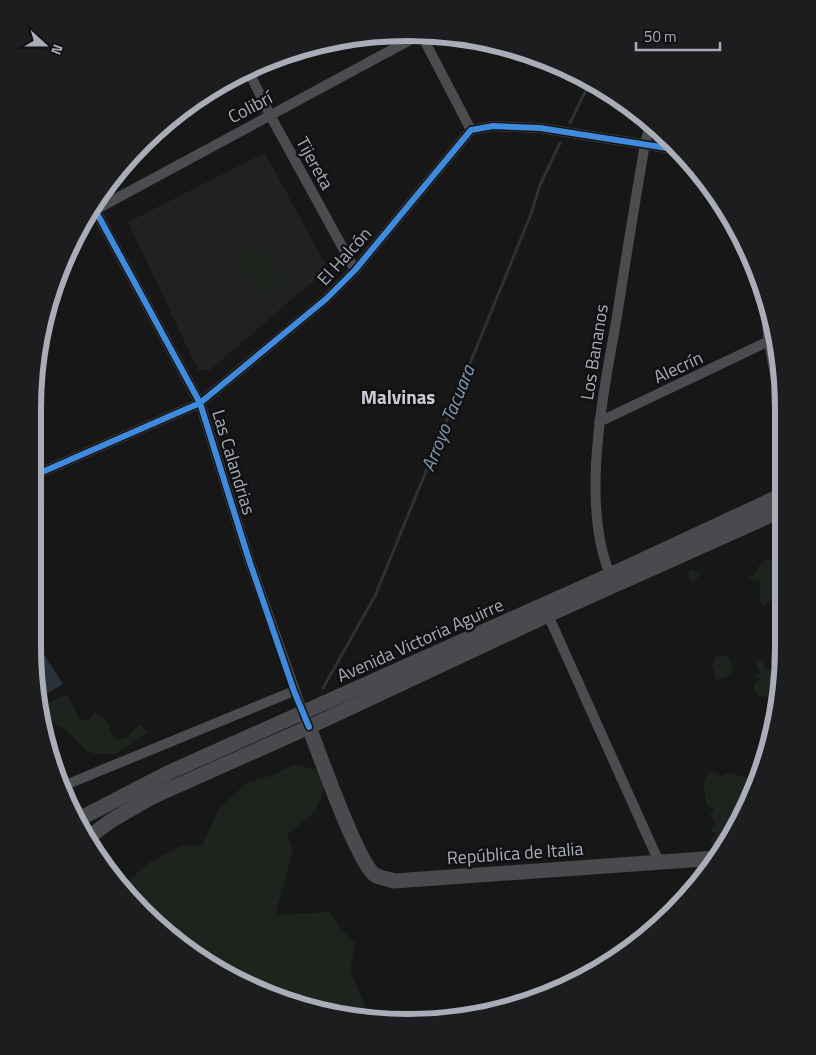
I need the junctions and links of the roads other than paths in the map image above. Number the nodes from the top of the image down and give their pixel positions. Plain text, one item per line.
1 (408, 41) edge
2 (425, 42) edge
3 (251, 77) edge
4 (270, 115) junction
5 (471, 130) junction
6 (648, 131) edge
7 (645, 144) junction
8 (666, 148) edge
9 (104, 203) edge
10 (97, 214) edge
11 (355, 270) junction
12 (769, 341) edge
13 (200, 403) junction
14 (599, 422) junction
15 (41, 473) edge
16 (775, 499) edge
17 (775, 513) edge
18 (613, 580) junction
19 (548, 615) junction
20 (294, 691) junction
21 (303, 713) junction
22 (309, 728) junction
23 (68, 784) edge
24 (83, 817) edge
25 (93, 834) edge
26 (707, 859) edge
27 (659, 862) junction

1 - 4 street, Colibrí
2 - 5 street
3 - 4 street, Tijereta
4 - 9 street, Colibrí
4 - 11 street, Tijereta
5 - 7 street
5 - 11 street, El Halcón
6 - 7 street, Los Bananos
7 - 8 street
7 - 14 street, Los Bananos
10 - 13 street, Las Calandrias
11 - 13 street, El Halcón
12 - 14 street, Alecrín
13 - 15 street, El Halcón
13 - 20 street, Las Calandrias
14 - 18 street, Los Bananos
16 - 18 main road, Avenida Victoria Aguirre
17 - 18 main road, Avenida Victoria Aguirre
18 - 19 main road, Avenida Victoria Aguirre
18 - 21 main road, Avenida Victoria Aguirre
19 - 22 main road, Avenida Victoria Aguirre
19 - 27 street
20 - 21 street, Las Calandrias
20 - 23 street
21 - 22 street, Las Calandrias
21 - 24 main road, Avenida Victoria Aguirre
22 - 25 main road, Avenida Victoria Aguirre
22 - 27 main road, República de Italia
26 - 27 main road, República de Italia

